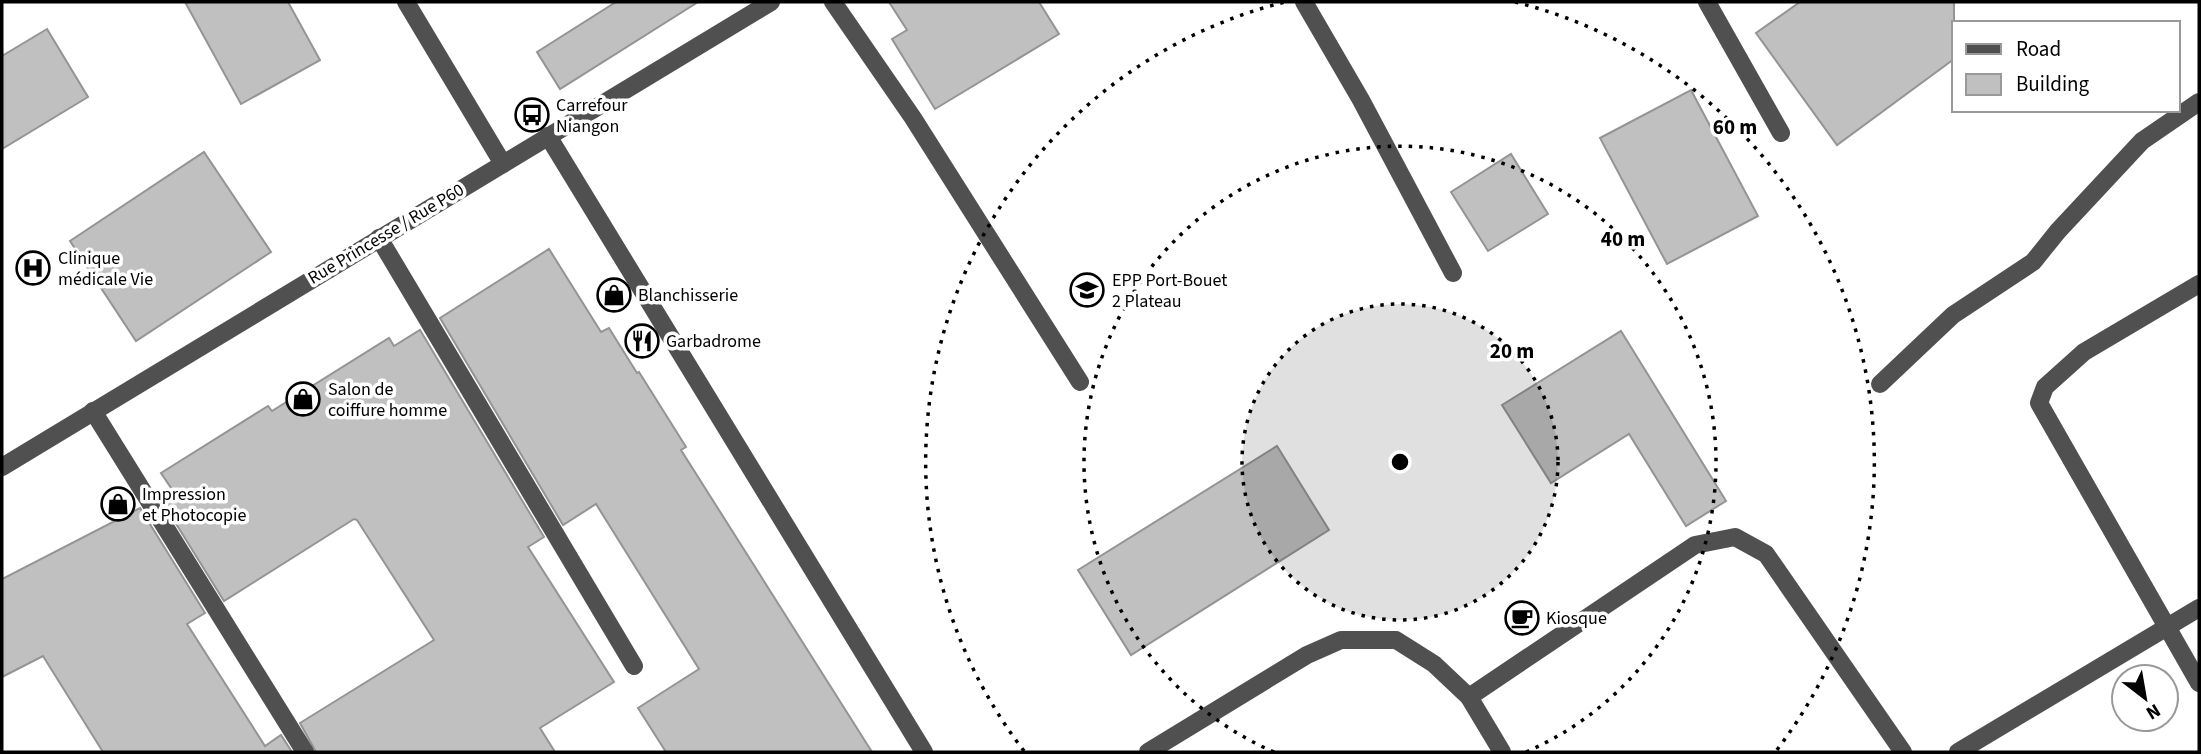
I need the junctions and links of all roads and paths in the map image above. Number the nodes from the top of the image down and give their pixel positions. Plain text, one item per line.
1 (405, 2) edge
2 (771, 2) edge
3 (833, 2) edge
4 (1304, 2) edge
5 (1707, 2) edge
6 (2199, 102) edge
7 (1781, 133) dead end
8 (548, 136) junction
9 (503, 164) junction
10 (379, 238) junction
11 (1453, 273) dead end
12 (2199, 284) edge
13 (1080, 382) dead end
14 (1880, 384) dead end
15 (93, 411) junction
16 (2, 467) edge
17 (2199, 608) edge
18 (2166, 628) junction
19 (634, 666) dead end
20 (2199, 683) edge
21 (1469, 698) junction
22 (305, 752) edge
23 (924, 752) edge
24 (1148, 752) edge
25 (1502, 752) edge
26 (1903, 752) edge
27 (1958, 752) edge

1 - 9 street
2 - 8 street, Rue Princesse / Rue P60
3 - 13 street
4 - 11 street
5 - 7 street
6 - 14 street
8 - 9 street, Rue Princesse / Rue P60
8 - 23 street
9 - 10 street, Rue Princesse / Rue P60
10 - 15 street, Rue Princesse / Rue P60
10 - 19 street
12 - 18 street
15 - 16 street, Rue Princesse / Rue P60
15 - 22 street
17 - 18 street
18 - 20 street
18 - 27 street
21 - 24 street
21 - 25 street
21 - 26 street

